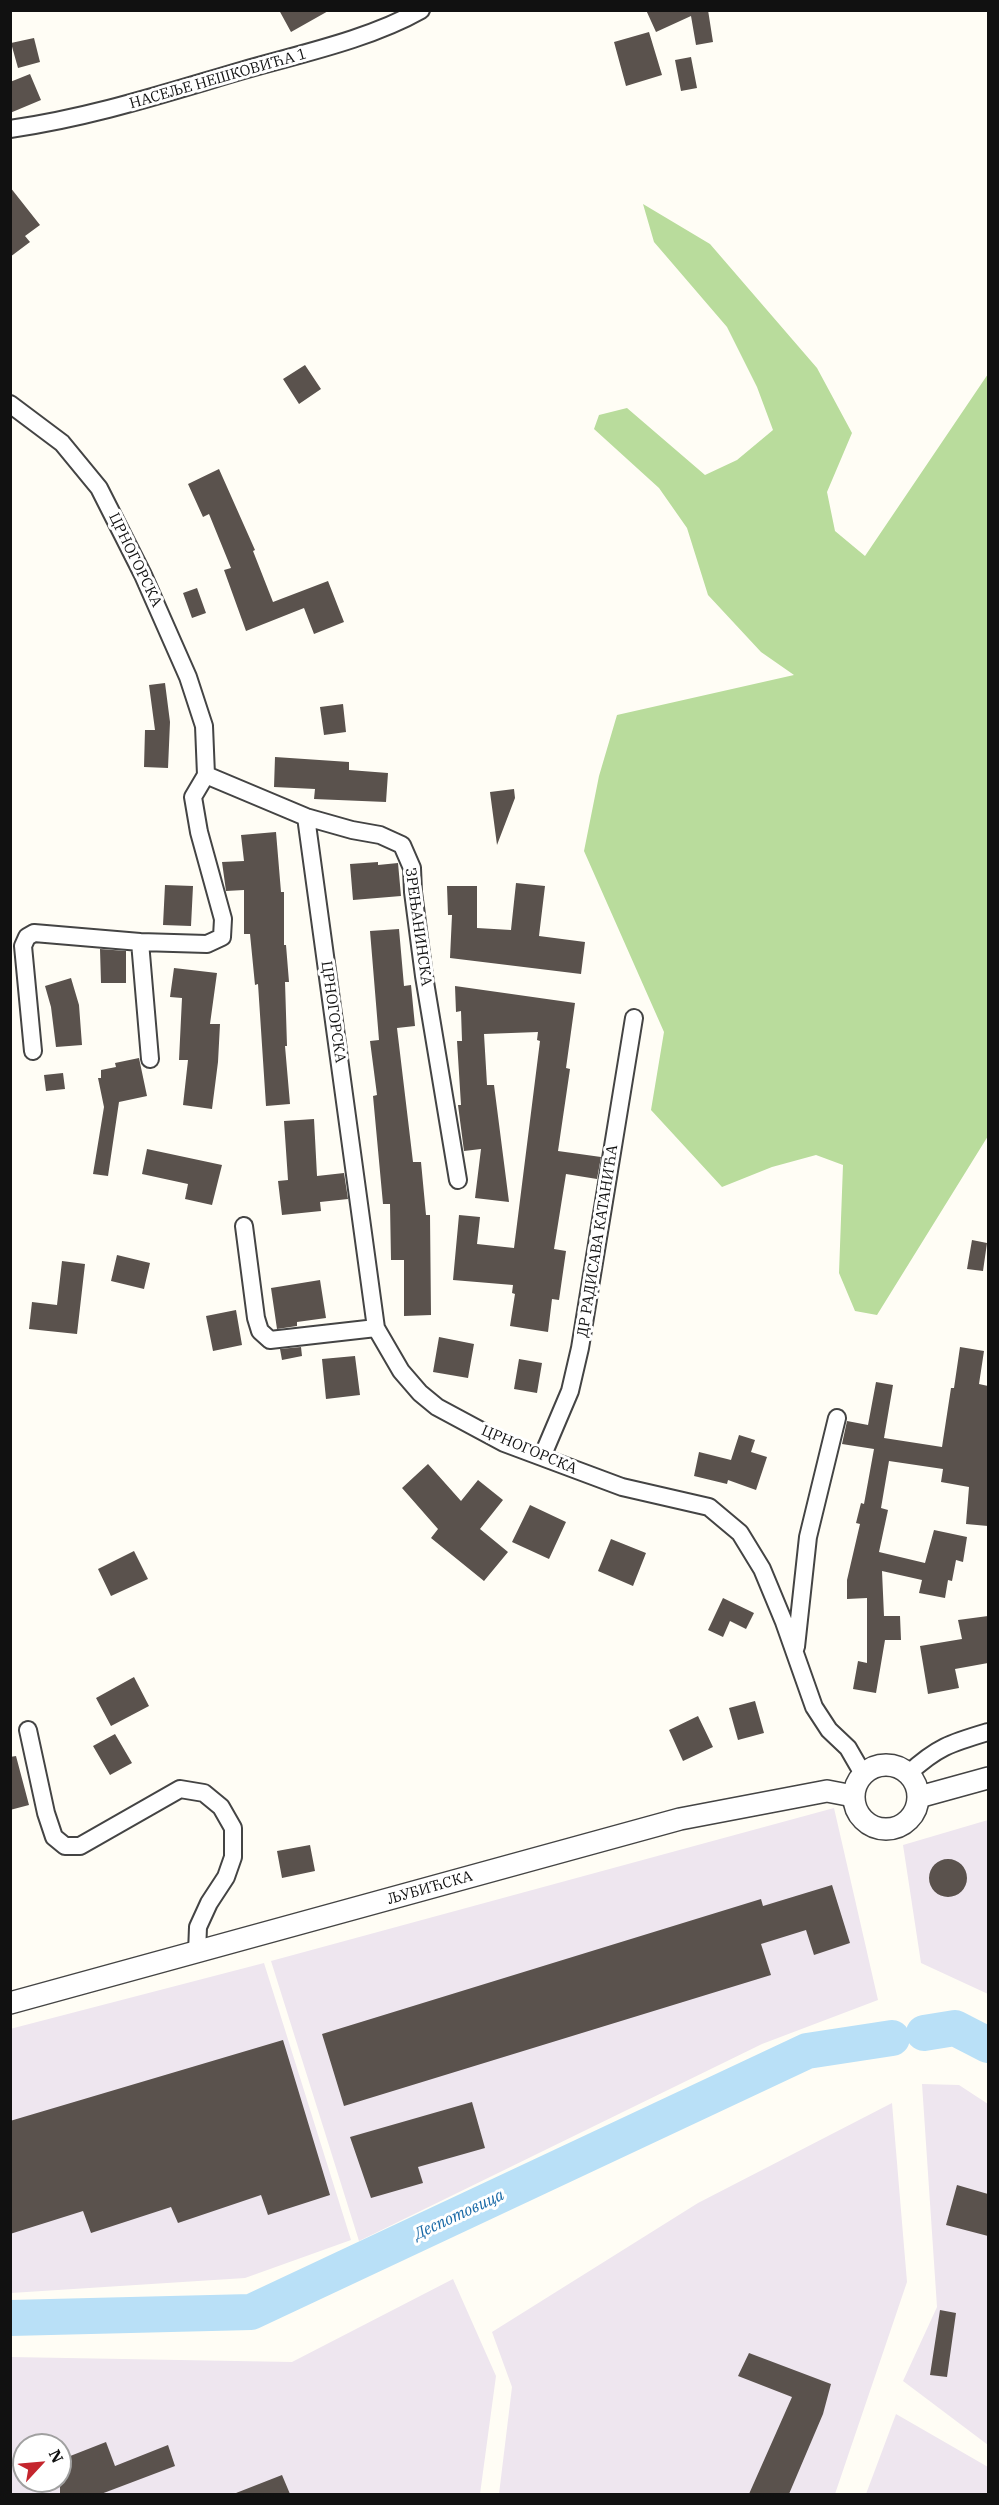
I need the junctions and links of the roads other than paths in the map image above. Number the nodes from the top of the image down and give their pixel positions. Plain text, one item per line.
1 (421, 10) edge
2 (10, 129) edge
3 (10, 404) edge
4 (206, 775) junction
5 (306, 817) junction
6 (140, 942) junction
7 (634, 1018) dead end
8 (33, 1051) dead end
9 (150, 1059) dead end
10 (458, 1180) dead end
11 (244, 1226) dead end
12 (376, 1328) junction
13 (837, 1418) dead end
14 (542, 1457) junction
15 (796, 1651) junction
16 (28, 1730) dead end
17 (988, 1732) edge
18 (863, 1774) junction
19 (908, 1774) junction
20 (988, 1778) edge
21 (853, 1796) junction
22 (919, 1797) junction
23 (197, 1953) junction
24 (10, 2003) edge

1 - 2 street, НАСЕЉЕ НЕШКОВИЋА 1
3 - 4 street, ЦРНОГОРСКА
4 - 5 street, ЗРЕЊАНИНСКА
4 - 6 street, ЦРНОГОРСКА
5 - 10 street, ЗРЕЊАНИНСКА
5 - 12 street, ЦРНОГОРСКА
6 - 8 street
6 - 9 street
7 - 14 street, ДР РАДИСАВА КАТАНИЋА
11 - 12 street
12 - 14 street, ЦРНОГОРСКА
13 - 15 street
14 - 15 street, ЦРНОГОРСКА
15 - 18 street, ЦРНОГОРСКА
16 - 23 street
17 - 19 street
18 - 19 street
18 - 21 street
19 - 22 street
20 - 22 street
21 - 22 street
21 - 23 street, ЉУБИЋСКА
23 - 24 street, ЉУБИЋСКА

